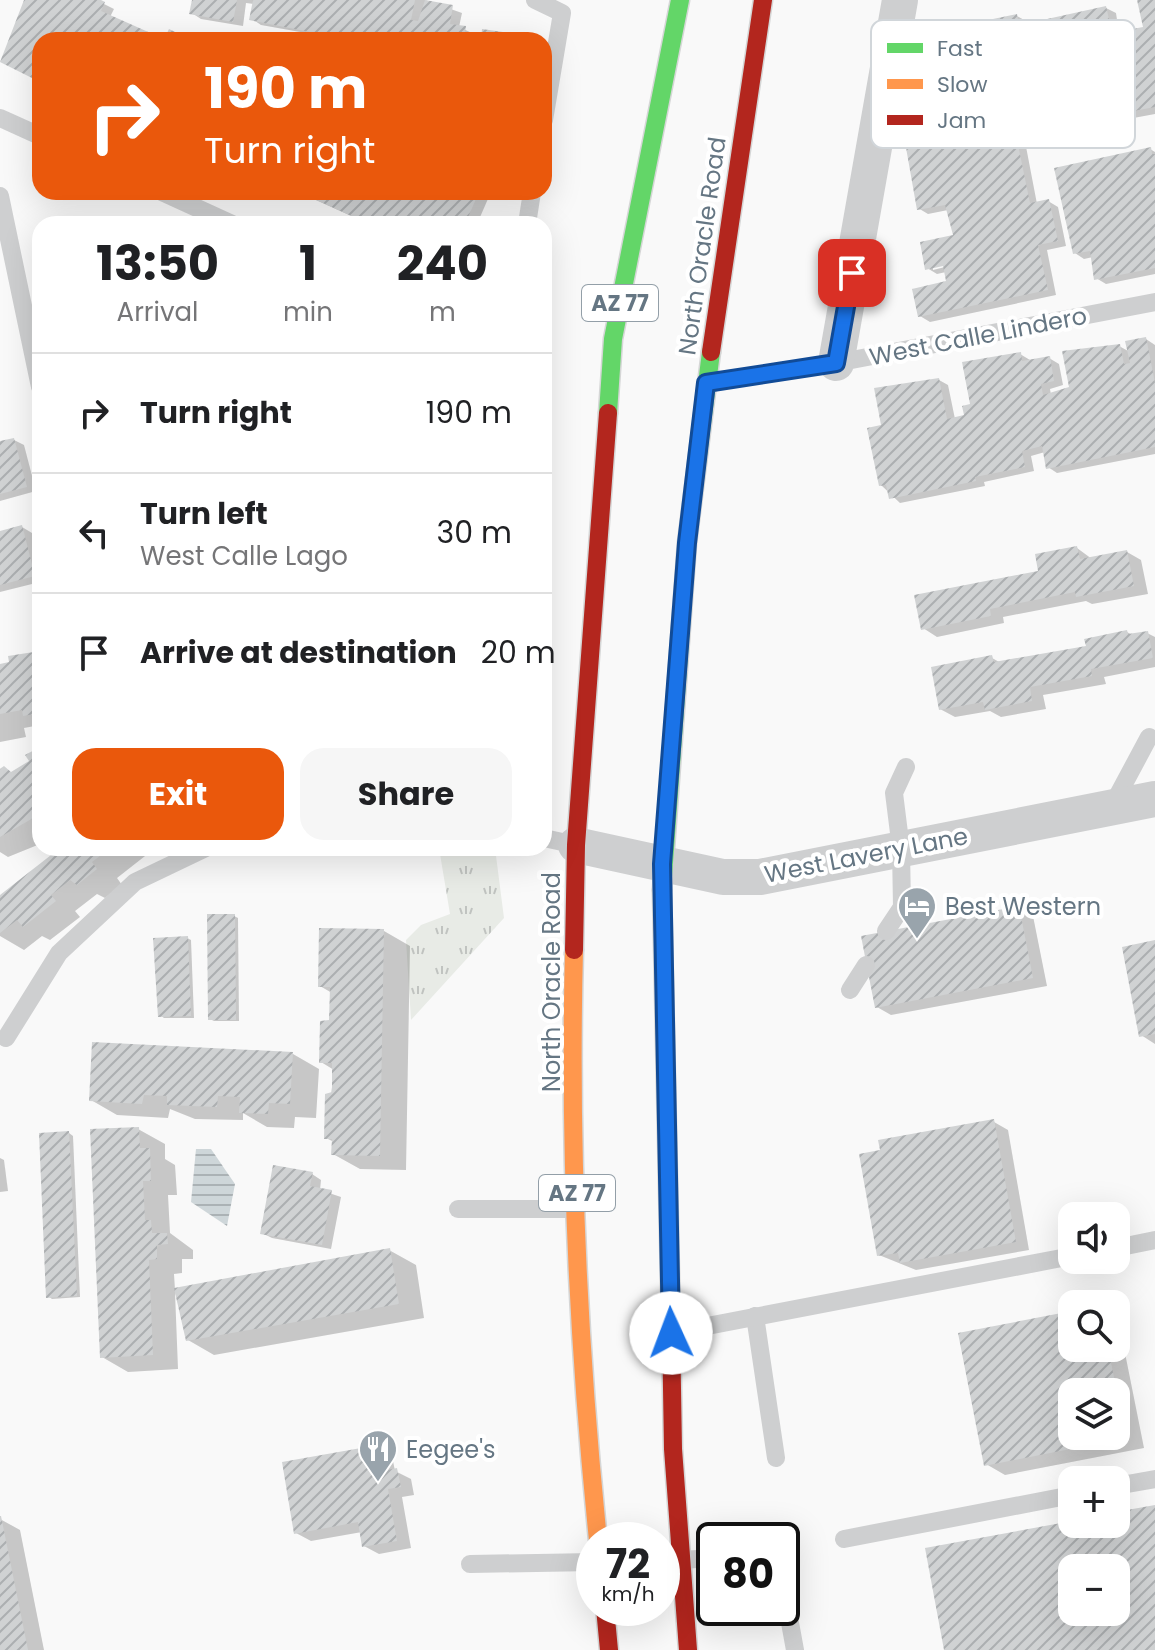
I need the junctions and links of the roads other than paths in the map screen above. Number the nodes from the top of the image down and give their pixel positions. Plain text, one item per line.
1 (535, 0) edge
2 (680, 0) edge
3 (763, 0) edge
4 (552, 72) edge
5 (0, 118) edge
6 (32, 132) edge
7 (878, 148) edge
8 (0, 196) edge
9 (180, 200) edge
10 (214, 216) edge
11 (1155, 302) edge
12 (32, 349) edge
13 (836, 363) junction
14 (706, 383) junction
15 (1149, 737) dead end
16 (906, 767) dead end
17 (1155, 799) edge
18 (1111, 808) junction
19 (560, 841) edge
20 (901, 849) junction
21 (189, 856) edge
22 (662, 864) junction
23 (886, 931) dead end
24 (866, 965) dead end
25 (850, 990) dead end
26 (6, 1038) dead end
27 (458, 1209) dead end
28 (577, 1209) junction
29 (1155, 1240) edge
30 (1130, 1245) edge
31 (1058, 1259) edge
32 (755, 1316) junction
33 (671, 1333) junction
34 (776, 1458) dead end
35 (1153, 1479) edge
36 (1130, 1483) edge
37 (1058, 1498) edge
38 (596, 1522) edge
39 (844, 1539) dead end
40 (696, 1559) edge
41 (681, 1560) junction
42 (576, 1562) edge
43 (470, 1564) dead end
44 (607, 1626) edge
45 (791, 1626) edge
46 (609, 1650) edge
47 (688, 1650) edge
48 (795, 1650) edge

1 - 4 lane
2 - 19 highway, North Oracle Road / AZ 77
3 - 14 highway, North Oracle Road
5 - 6 lane
7 - 13 street
8 - 12 lane
9 - 10 lane
11 - 13 lane, West Calle Lindero
13 - 14 lane, West Calle Lindero
14 - 22 highway, North Oracle Road
15 - 18 lane
16 - 20 lane
17 - 18 street, West Lavery Lane
18 - 20 street, West Lavery Lane
19 - 22 street, West Lavery Lane
19 - 28 highway, North Oracle Road / AZ 77
20 - 22 street, West Lavery Lane
20 - 23 lane
21 - 26 lane
22 - 33 highway, North Oracle Road
24 - 25 lane
27 - 28 lane
28 - 38 highway, North Oracle Road / AZ 77
29 - 30 lane
31 - 32 lane
32 - 33 lane
32 - 34 lane
33 - 41 highway, North Oracle Road
35 - 36 lane
37 - 39 lane
40 - 41 lane
41 - 47 highway, North Oracle Road
42 - 43 lane
44 - 46 highway
45 - 48 lane

